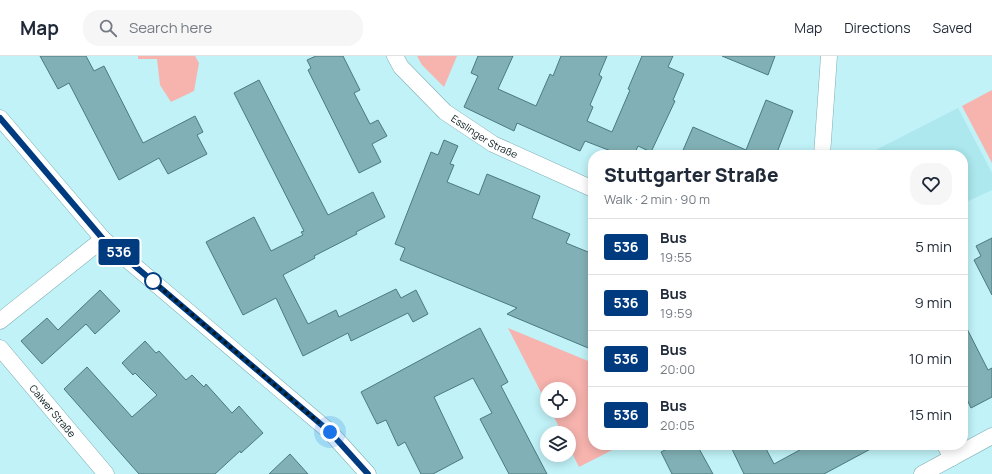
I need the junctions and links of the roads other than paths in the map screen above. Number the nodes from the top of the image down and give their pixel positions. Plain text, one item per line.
1 (395, 56) edge
2 (829, 56) edge
3 (3, 127) edge
4 (822, 150) edge
5 (588, 188) edge
6 (103, 239) junction
7 (0, 321) edge
8 (0, 348) edge
9 (992, 436) edge
10 (968, 444) edge
11 (948, 451) edge
12 (106, 474) edge
13 (368, 474) edge
14 (922, 474) edge

1 - 5 street, Esslinger Straße
2 - 4 street
3 - 6 street
6 - 7 street
6 - 13 street
8 - 12 street, Calwer Straße
9 - 10 street
11 - 14 street

